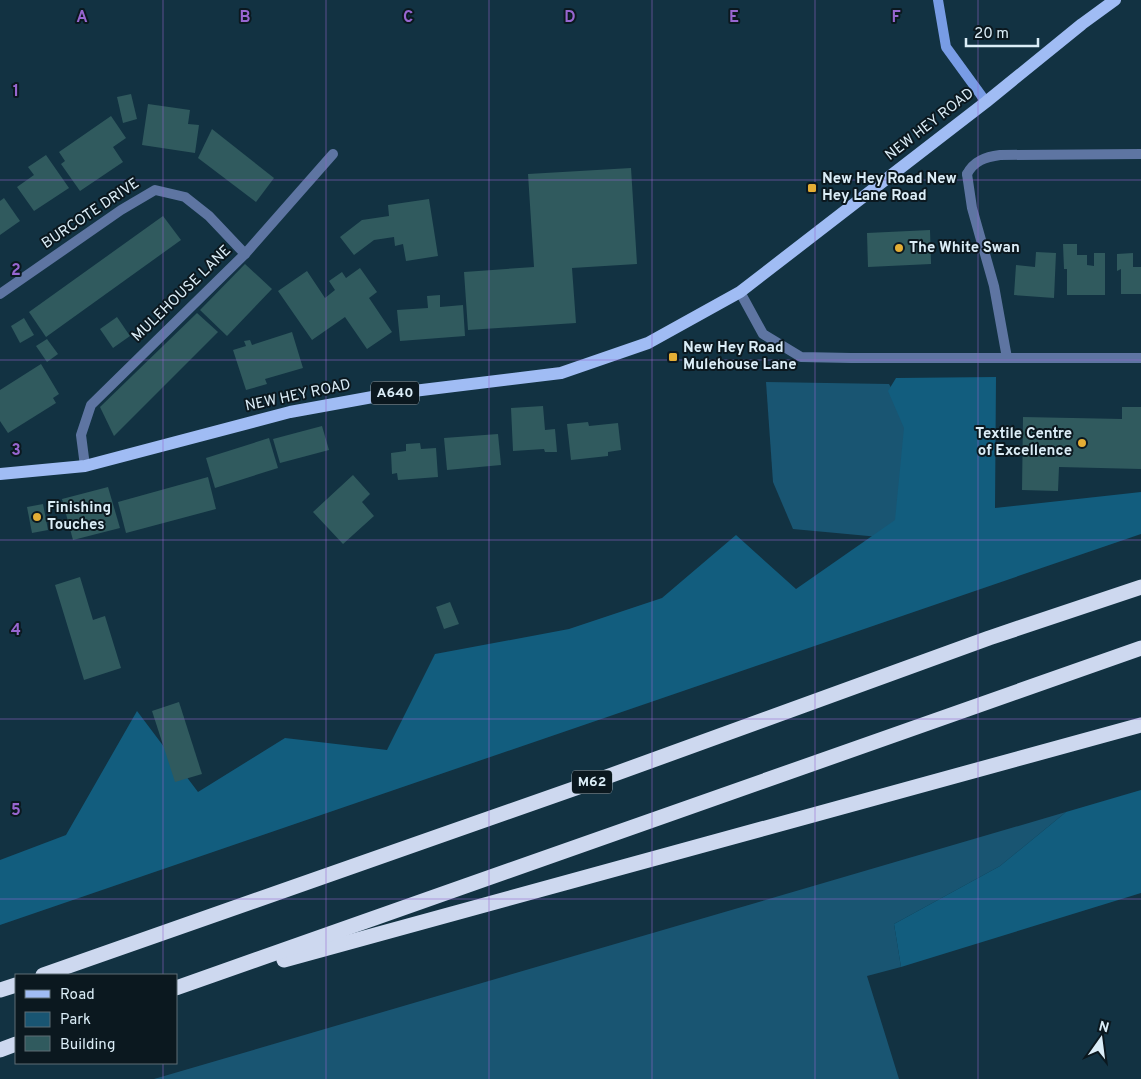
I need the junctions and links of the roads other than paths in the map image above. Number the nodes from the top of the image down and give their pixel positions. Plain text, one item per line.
1 (938, 0) edge
2 (1115, 0) edge
3 (986, 102) junction
4 (333, 154) dead end
5 (1141, 154) edge
6 (245, 254) junction
7 (740, 292) junction
8 (0, 294) edge
9 (1007, 358) junction
10 (1141, 358) edge
11 (85, 466) junction
12 (0, 474) edge
13 (1141, 588) edge
14 (1141, 648) edge
15 (1141, 725) edge
16 (46, 974) edge
17 (15, 985) edge
18 (178, 988) edge
19 (178, 988) edge
20 (0, 990) edge
21 (15, 1044) edge
22 (0, 1050) edge

1 - 3 street
2 - 3 main road, NEW HEY ROAD / A640
3 - 7 main road, NEW HEY ROAD / A640
4 - 6 street, MULEHOUSE LANE
5 - 9 street
6 - 8 street, BURCOTE DRIVE
6 - 11 street, MULEHOUSE LANE
7 - 9 street
7 - 11 main road, NEW HEY ROAD / A640
9 - 10 street
11 - 12 main road, NEW HEY ROAD / A640
13 - 16 highway, M62
14 - 18 highway
15 - 19 highway
17 - 20 highway
21 - 22 highway

